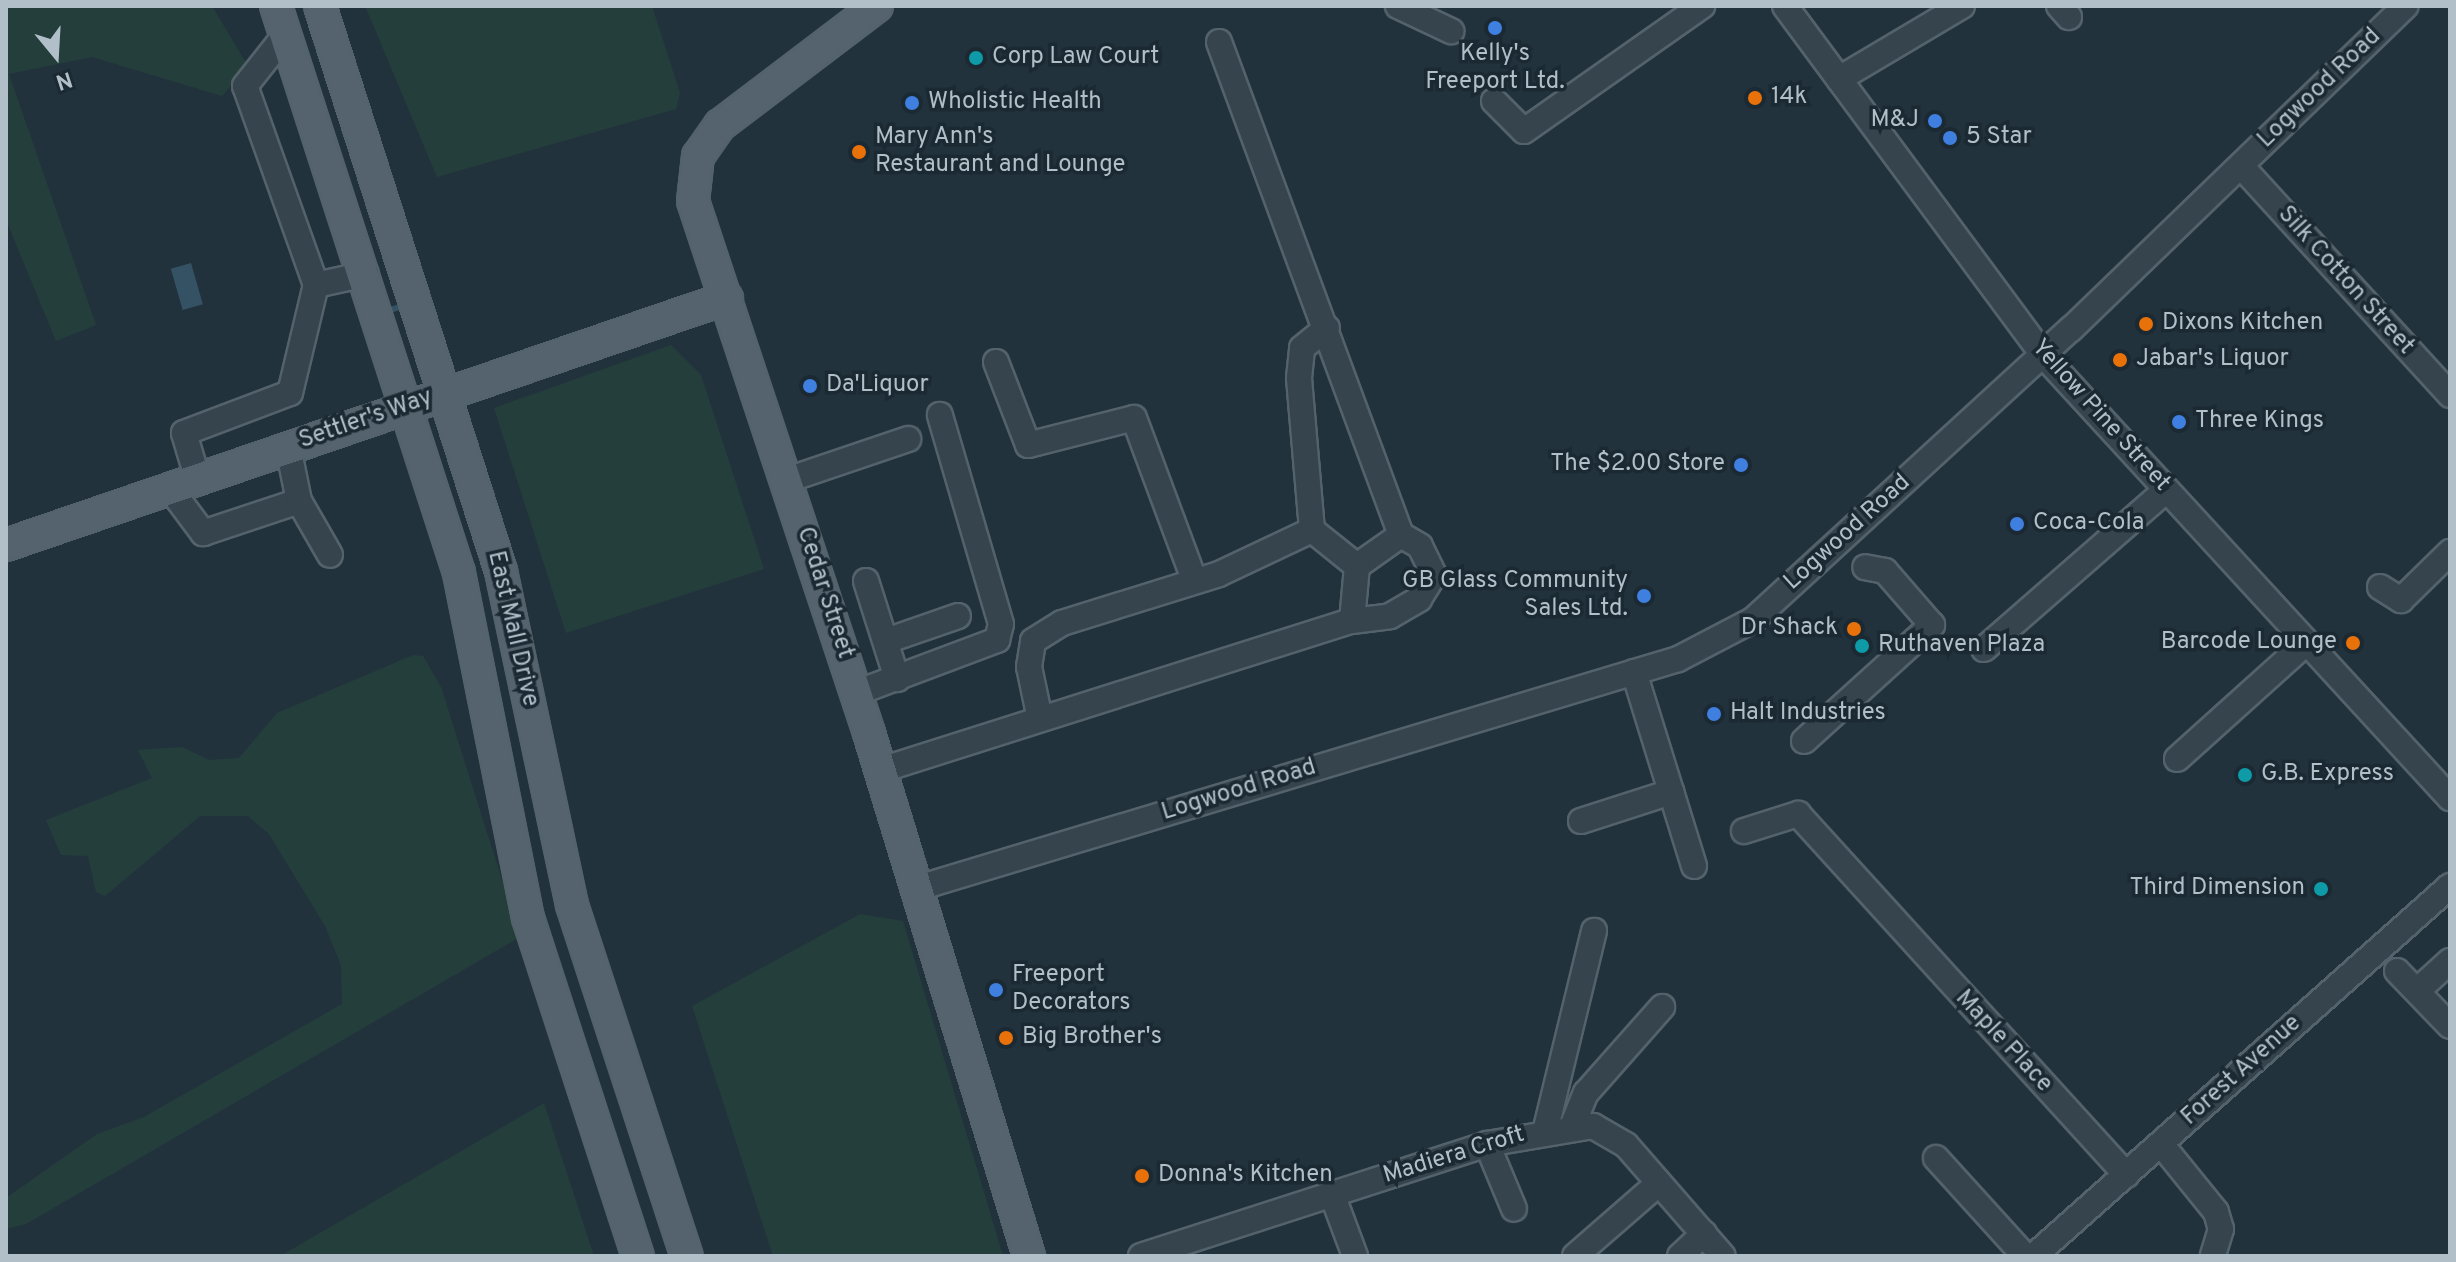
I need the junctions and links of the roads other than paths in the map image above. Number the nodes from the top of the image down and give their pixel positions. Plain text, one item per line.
1 (320, 6) edge
2 (877, 6) edge
3 (1398, 6) edge
4 (1702, 6) edge
5 (1785, 6) edge
6 (1962, 6) edge
7 (2405, 6) edge
8 (281, 20) edge
9 (1451, 31) dead end
10 (1219, 42) dead end
11 (1839, 79) junction
12 (1494, 101) dead end
13 (2241, 166) junction
14 (366, 274) junction
15 (316, 285) junction
16 (727, 298) junction
17 (1327, 328) junction
18 (2043, 355) junction
19 (996, 362) dead end
20 (445, 394) junction
21 (2450, 395) edge
22 (411, 407) junction
23 (940, 415) dead end
24 (908, 439) dead end
25 (288, 447) junction
26 (787, 480) junction
27 (184, 485) junction
28 (2166, 490) junction
29 (299, 501) junction
30 (1312, 530) junction
31 (1401, 535) junction
32 (6, 545) edge
33 (2450, 552) edge
34 (330, 555) dead end
35 (1357, 566) junction
36 (1865, 567) dead end
37 (1193, 577) junction
38 (866, 581) dead end
39 (2380, 587) dead end
40 (958, 616) dead end
41 (1352, 621) junction
42 (886, 641) junction
43 (2306, 643) junction
44 (1984, 649) dead end
45 (1634, 672) junction
46 (897, 679) junction
47 (856, 693) junction
48 (1040, 719) junction
49 (1804, 741) dead end
50 (2177, 759) dead end
51 (881, 770) junction
52 (1671, 792) junction
53 (2450, 798) edge
54 (1581, 821) dead end
55 (1744, 831) dead end
56 (1694, 866) dead end
57 (2450, 886) edge
58 (918, 888) junction
59 (1594, 931) dead end
60 (2450, 961) edge
61 (2397, 971) dead end
62 (2417, 991) junction
63 (1662, 1007) dead end
64 (2450, 1026) edge
65 (1572, 1127) junction
66 (1546, 1128) junction
67 (1487, 1144) junction
68 (2161, 1144) junction
69 (1936, 1158) dead end
70 (2126, 1175) junction
71 (1659, 1183) junction
72 (1332, 1194) junction
73 (1514, 1209) dead end
74 (1704, 1234) junction
75 (638, 1256) edge
76 (687, 1256) edge
77 (1029, 1256) edge
78 (1141, 1256) edge
79 (1355, 1256) edge
80 (1575, 1256) edge
81 (1680, 1256) edge
82 (1723, 1256) edge
83 (2025, 1256) edge
84 (2034, 1256) edge
85 (2213, 1256) edge

1 - 20 main road, East Mall Drive
2 - 16 main road, Cedar Street
3 - 9 street
4 - 12 street
5 - 11 street, Yellow Pine Street
6 - 11 street
7 - 13 street, Logwood Road
8 - 14 main road, East Mall Drive
8 - 15 street
10 - 17 street
11 - 18 street, Yellow Pine Street
13 - 18 street, Logwood Road
13 - 21 street, Silk Cotton Street
14 - 15 street
14 - 22 main road, East Mall Drive
15 - 27 street
16 - 20 main road, Settler's Way
16 - 26 main road, Cedar Street
17 - 30 street
17 - 31 street
18 - 28 street, Yellow Pine Street
18 - 45 street, Logwood Road
19 - 37 street
20 - 22 main road, Settler's Way
20 - 76 main road, East Mall Drive
22 - 25 main road, Settler's Way
22 - 75 main road, East Mall Drive
23 - 46 street
24 - 26 street
25 - 27 main road, Settler's Way
25 - 29 street
26 - 47 main road, Cedar Street
27 - 29 street
27 - 32 main road, Settler's Way
28 - 43 street, Yellow Pine Street
28 - 44 street
29 - 34 street
30 - 35 street
30 - 37 street
31 - 35 street
31 - 41 street
33 - 39 street
35 - 41 street
36 - 49 street
37 - 48 street
38 - 42 street
40 - 42 street
41 - 48 street
42 - 46 street
43 - 50 street
43 - 53 street, Yellow Pine Street
45 - 52 street
45 - 58 street, Logwood Road
46 - 47 street
47 - 51 main road, Cedar Street
48 - 51 street
51 - 58 main road, Cedar Street
52 - 54 street
52 - 56 street
55 - 70 street, Maple Place
57 - 68 street, Forest Avenue
58 - 77 main road, Cedar Street
59 - 66 street
60 - 62 street
61 - 62 street
62 - 64 street
63 - 65 street
65 - 66 street, Madiera Croft
65 - 71 street, Madiera Croft
66 - 67 street, Madiera Croft
67 - 72 street, Madiera Croft
67 - 73 street
68 - 70 street, Forest Avenue
68 - 85 street
69 - 83 street
70 - 84 street, Forest Avenue
71 - 74 street, Madiera Croft
71 - 80 street
72 - 78 street, Madiera Croft
72 - 79 street
74 - 81 street
74 - 82 street, Madiera Croft

